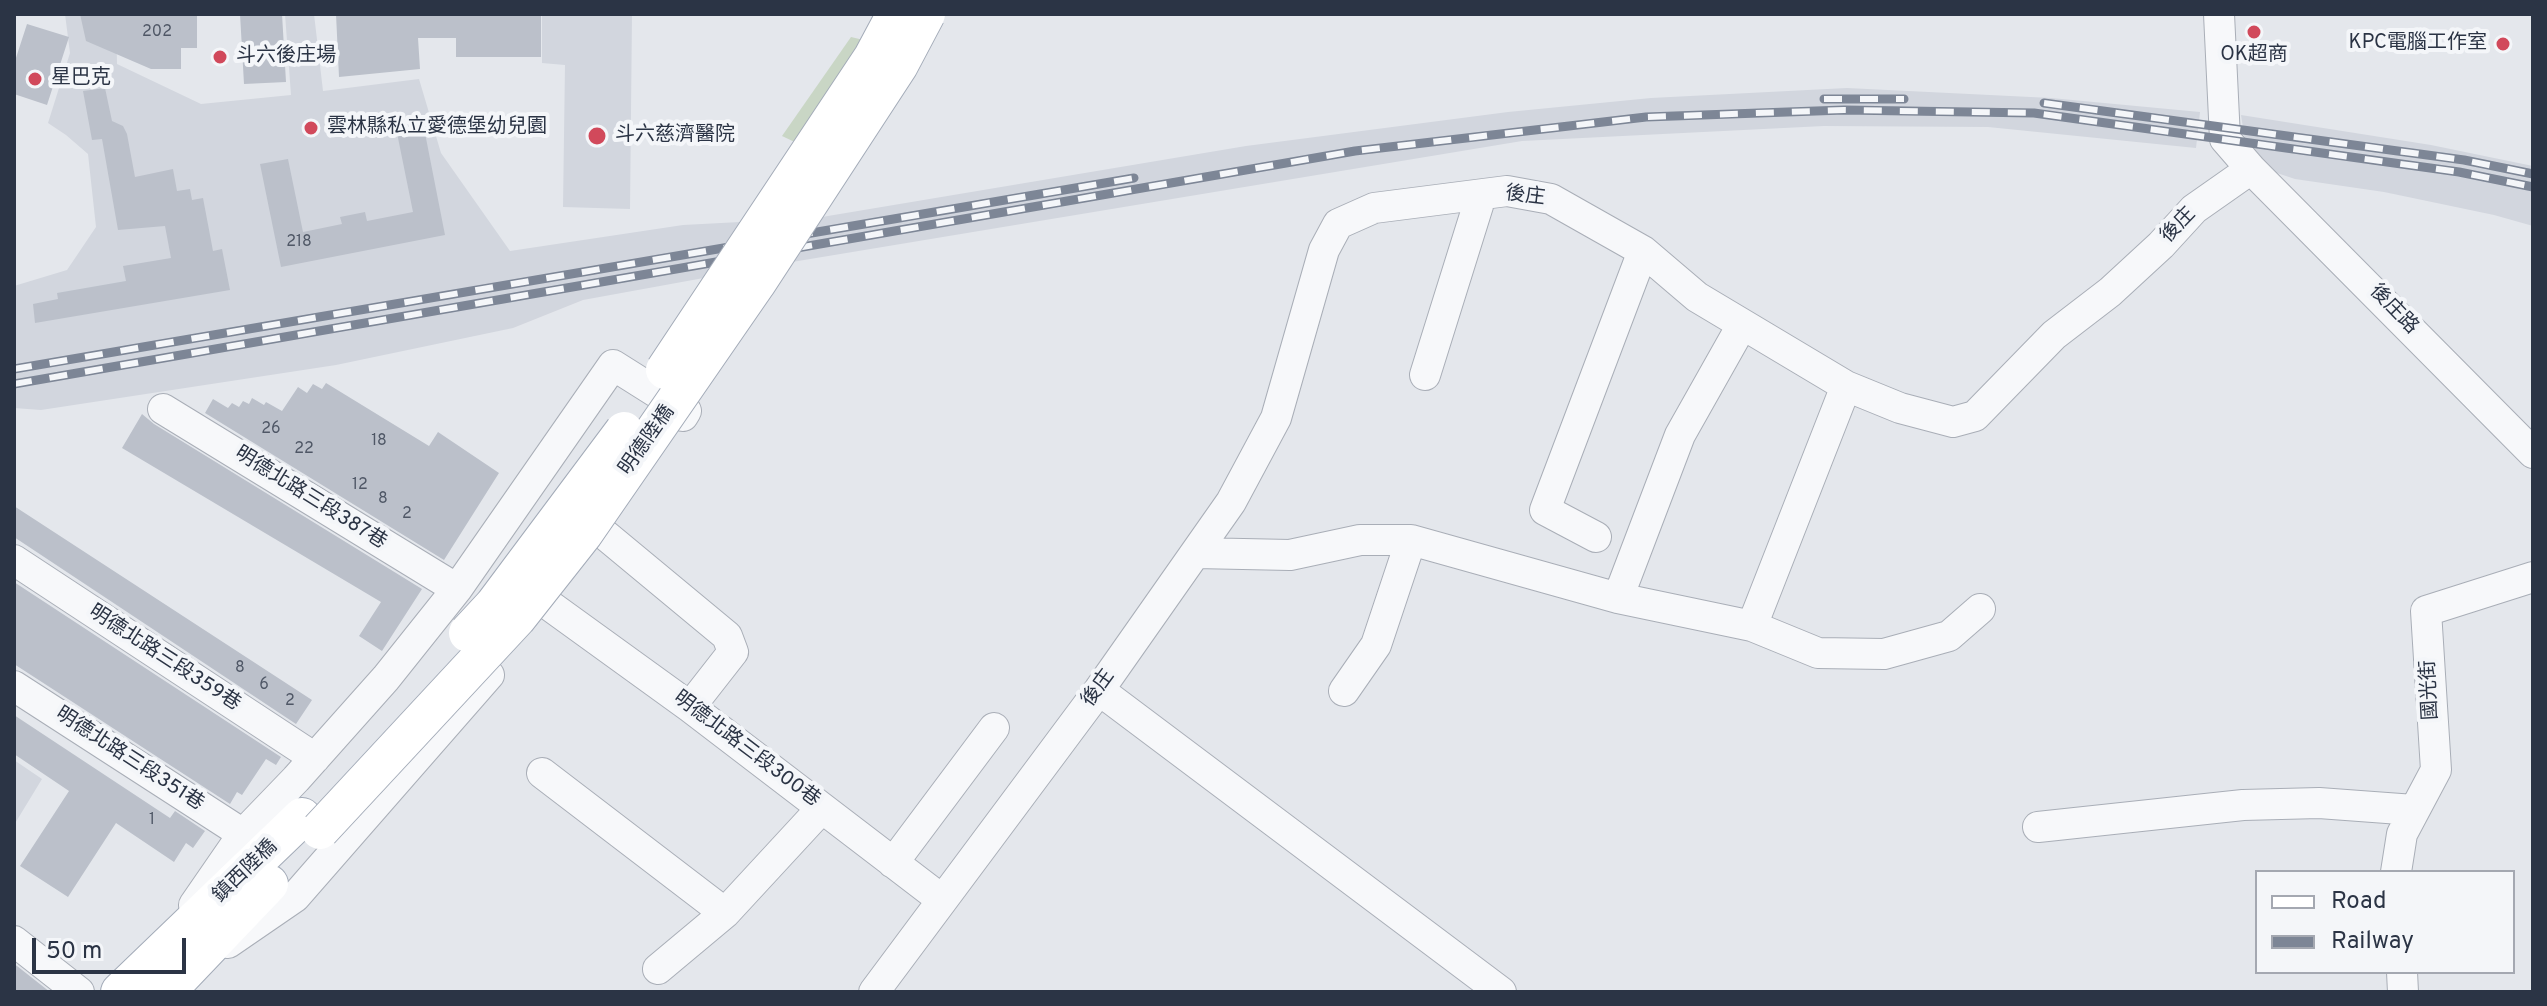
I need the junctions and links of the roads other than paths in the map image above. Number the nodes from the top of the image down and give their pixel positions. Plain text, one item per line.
1 (896, 14) edge
2 (926, 14) edge
3 (2219, 14) edge
4 (2251, 169) junction
5 (1481, 196) junction
6 (1643, 251) junction
7 (1742, 325) junction
8 (1425, 375) dead end
9 (1846, 386) junction
10 (163, 409) dead end
11 (2533, 453) edge
12 (604, 534) junction
13 (1596, 537) dead end
14 (1411, 540) junction
15 (1196, 553) junction
16 (14, 560) edge
17 (2533, 577) edge
18 (457, 589) junction
19 (1618, 598) junction
20 (549, 605) junction
21 (1980, 609) dead end
22 (1752, 626) junction
23 (14, 686) edge
24 (1099, 690) junction
25 (1344, 691) dead end
26 (690, 707) junction
27 (994, 728) dead end
28 (315, 758) junction
29 (542, 773) dead end
30 (822, 808) junction
31 (2414, 810) junction
32 (311, 824) junction
33 (2038, 827) dead end
34 (243, 834) junction
35 (893, 863) junction
36 (2396, 870) edge
37 (941, 899) junction
38 (725, 913) junction
39 (14, 941) edge
40 (658, 969) dead end
41 (170, 974) edge
42 (79, 992) edge
43 (120, 992) edge
44 (874, 992) edge
45 (1501, 992) edge

1 - 32 main road, 明德陸橋, bridge
2 - 32 main road, 明德陸橋, bridge
3 - 4 street
4 - 9 street, 後庄
4 - 11 street, 後庄路
5 - 6 street, 後庄
5 - 8 street
5 - 15 street, 後庄
6 - 7 street, 後庄
6 - 13 street
7 - 9 street, 後庄
7 - 19 street
9 - 22 street
10 - 18 street, 明德北路三段387巷
12 - 18 street
12 - 20 street
12 - 26 street
14 - 15 street
14 - 19 street
14 - 25 street
15 - 24 street, 後庄
16 - 28 street, 明德北路三段359巷
17 - 31 street, 國光街
18 - 28 street
19 - 22 street
20 - 26 street, 明德北路三段300巷
20 - 41 street
21 - 22 street
23 - 34 street, 明德北路三段351巷
24 - 37 street, 後庄
24 - 45 street
26 - 30 street, 明德北路三段300巷
27 - 35 street
28 - 34 street
29 - 38 street
30 - 35 street, 明德北路三段300巷
30 - 38 street
31 - 33 street
31 - 36 street, 國光街
32 - 41 main road, 鎮西陸橋
34 - 41 street
35 - 37 street, 明德北路三段300巷
37 - 44 street, 後庄
38 - 40 street
39 - 42 street
41 - 43 main road, 鎮西陸橋

